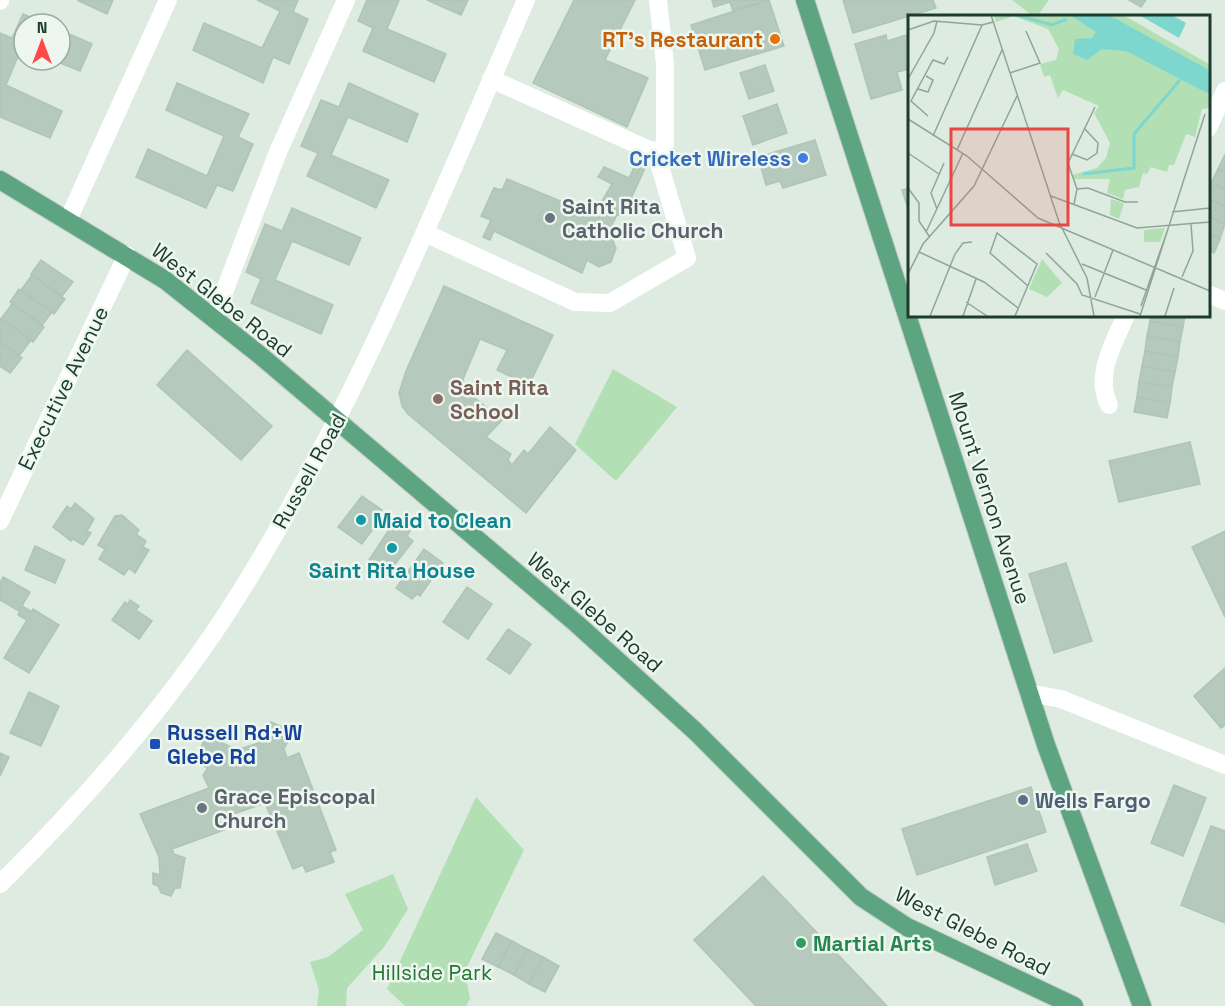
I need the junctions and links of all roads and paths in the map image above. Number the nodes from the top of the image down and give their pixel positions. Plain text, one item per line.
1 (168, 0) edge
2 (346, 0) edge
3 (526, 0) edge
4 (657, 0) edge
5 (805, 0) edge
6 (491, 80) junction
7 (1225, 91) edge
8 (1210, 126) edge
9 (656, 153) junction
10 (0, 180) edge
11 (68, 220) junction
12 (424, 233) junction
13 (127, 255) junction
14 (1210, 294) edge
15 (1225, 301) edge
16 (1126, 316) edge
17 (214, 318) junction
18 (1108, 405) dead end
19 (336, 421) junction
20 (0, 521) edge
21 (1029, 693) junction
22 (1225, 765) edge
23 (0, 884) edge
24 (1074, 1006) edge
25 (1142, 1006) edge

1 - 11 street
2 - 17 street
3 - 6 street, Russell Road
4 - 9 street
5 - 21 main road, Mount Vernon Avenue
6 - 9 street
6 - 12 street, Russell Road
7 - 8 street
9 - 12 street
10 - 11 main road, West Glebe Road
11 - 13 main road, West Glebe Road
12 - 19 street, Russell Road
13 - 17 main road, West Glebe Road
13 - 20 street, Executive Avenue
14 - 15 street
16 - 18 street
17 - 19 main road, West Glebe Road
19 - 23 street, Russell Road
19 - 24 main road, West Glebe Road
21 - 22 street
21 - 25 main road, Mount Vernon Avenue

